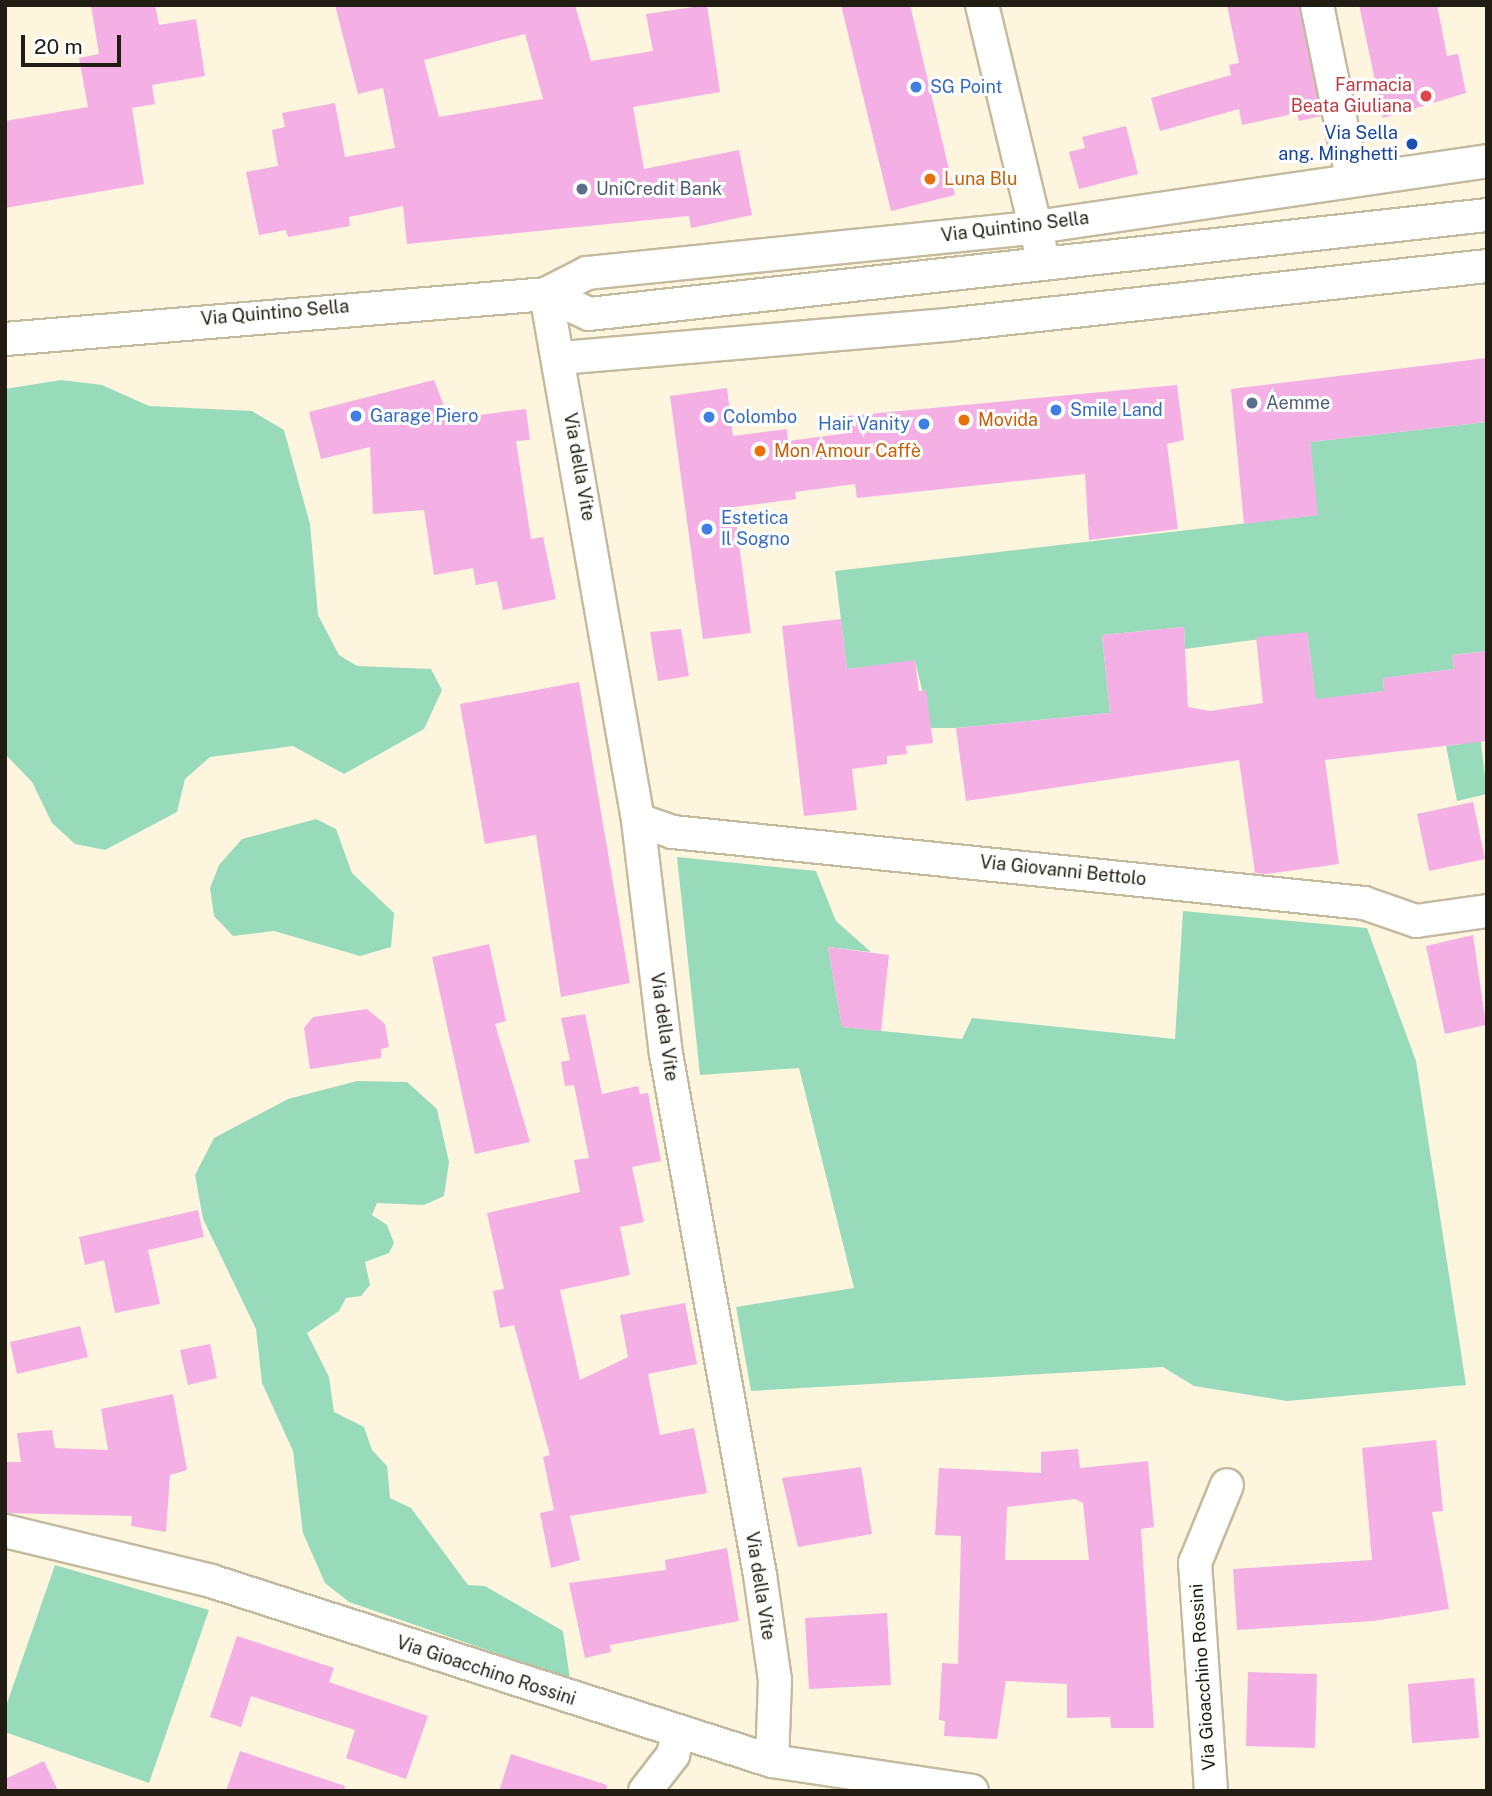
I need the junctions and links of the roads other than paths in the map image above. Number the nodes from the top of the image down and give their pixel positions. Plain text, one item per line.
1 (982, 5) edge
2 (1317, 5) edge
3 (1487, 161) edge
4 (1352, 177) junction
5 (1487, 215) edge
6 (1036, 227) junction
7 (1044, 265) junction
8 (1487, 266) edge
9 (546, 294) junction
10 (809, 294) junction
11 (814, 336) junction
12 (5, 339) edge
13 (561, 358) junction
14 (638, 820) junction
15 (1487, 911) edge
16 (1227, 1485) dead end
17 (5, 1531) edge
18 (678, 1733) junction
19 (772, 1761) junction
20 (645, 1791) edge
21 (972, 1791) edge
22 (1211, 1791) edge

1 - 6 street
2 - 4 street
3 - 4 street, Via Quintino Sella
4 - 6 street, Via Quintino Sella
5 - 7 street, Via Quintino Sella
6 - 7 street
6 - 9 street, Via Quintino Sella
7 - 10 street, Via Quintino Sella
8 - 11 street
9 - 10 street, Via Quintino Sella
9 - 12 street, Via Quintino Sella
9 - 13 street, Via della Vite
10 - 11 street
11 - 13 street
13 - 14 street, Via della Vite
14 - 15 street, Via Giovanni Bettolo
14 - 19 street, Via della Vite
16 - 22 street, Via Gioacchino Rossini
17 - 18 street, Via Gioacchino Rossini
18 - 19 street, Via Gioacchino Rossini
18 - 20 street
19 - 21 street, Via Gioacchino Rossini

